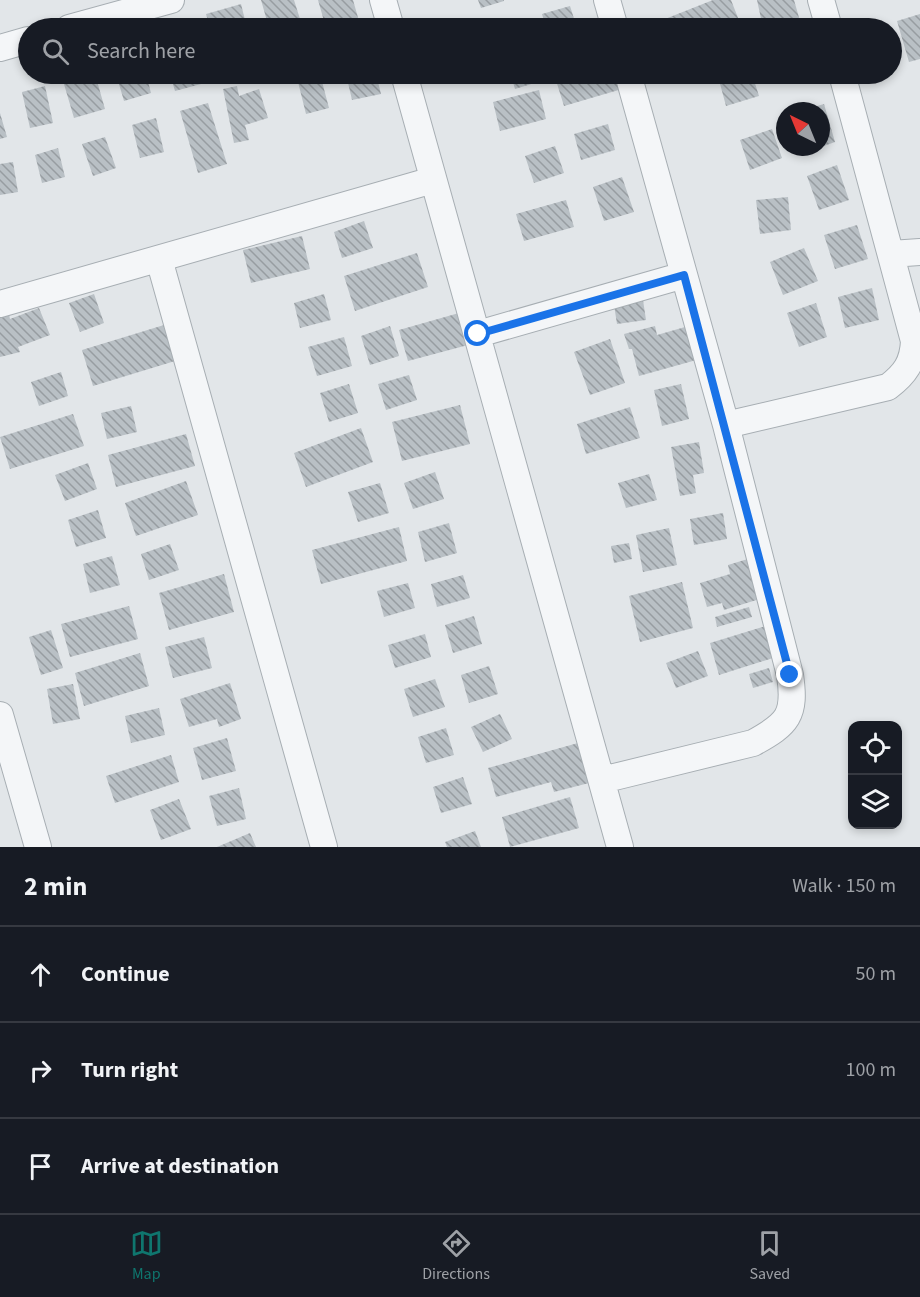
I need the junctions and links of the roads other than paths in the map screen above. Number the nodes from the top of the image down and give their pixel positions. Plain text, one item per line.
1 (171, 0) edge
2 (383, 0) edge
3 (607, 0) edge
4 (822, 0) edge
5 (105, 18) edge
6 (388, 18) edge
7 (612, 18) edge
8 (826, 18) edge
9 (18, 43) edge
10 (0, 48) edge
11 (407, 84) edge
12 (631, 84) edge
13 (845, 84) edge
14 (434, 180) junction
15 (920, 252) edge
16 (891, 254) junction
17 (159, 259) junction
18 (684, 275) junction
19 (0, 304) edge
20 (478, 334) junction
21 (726, 425) junction
22 (0, 715) edge
23 (602, 780) junction
24 (38, 847) edge
25 (324, 847) edge
26 (620, 847) edge

1 - 5 street
2 - 6 street
3 - 7 street
4 - 8 street
9 - 10 street
11 - 14 street
12 - 18 street
13 - 16 street
14 - 17 street
14 - 20 street
15 - 16 street
16 - 21 street
17 - 19 street
17 - 25 street
18 - 20 street
18 - 21 street
20 - 23 street
21 - 23 street
22 - 24 street
23 - 26 street

